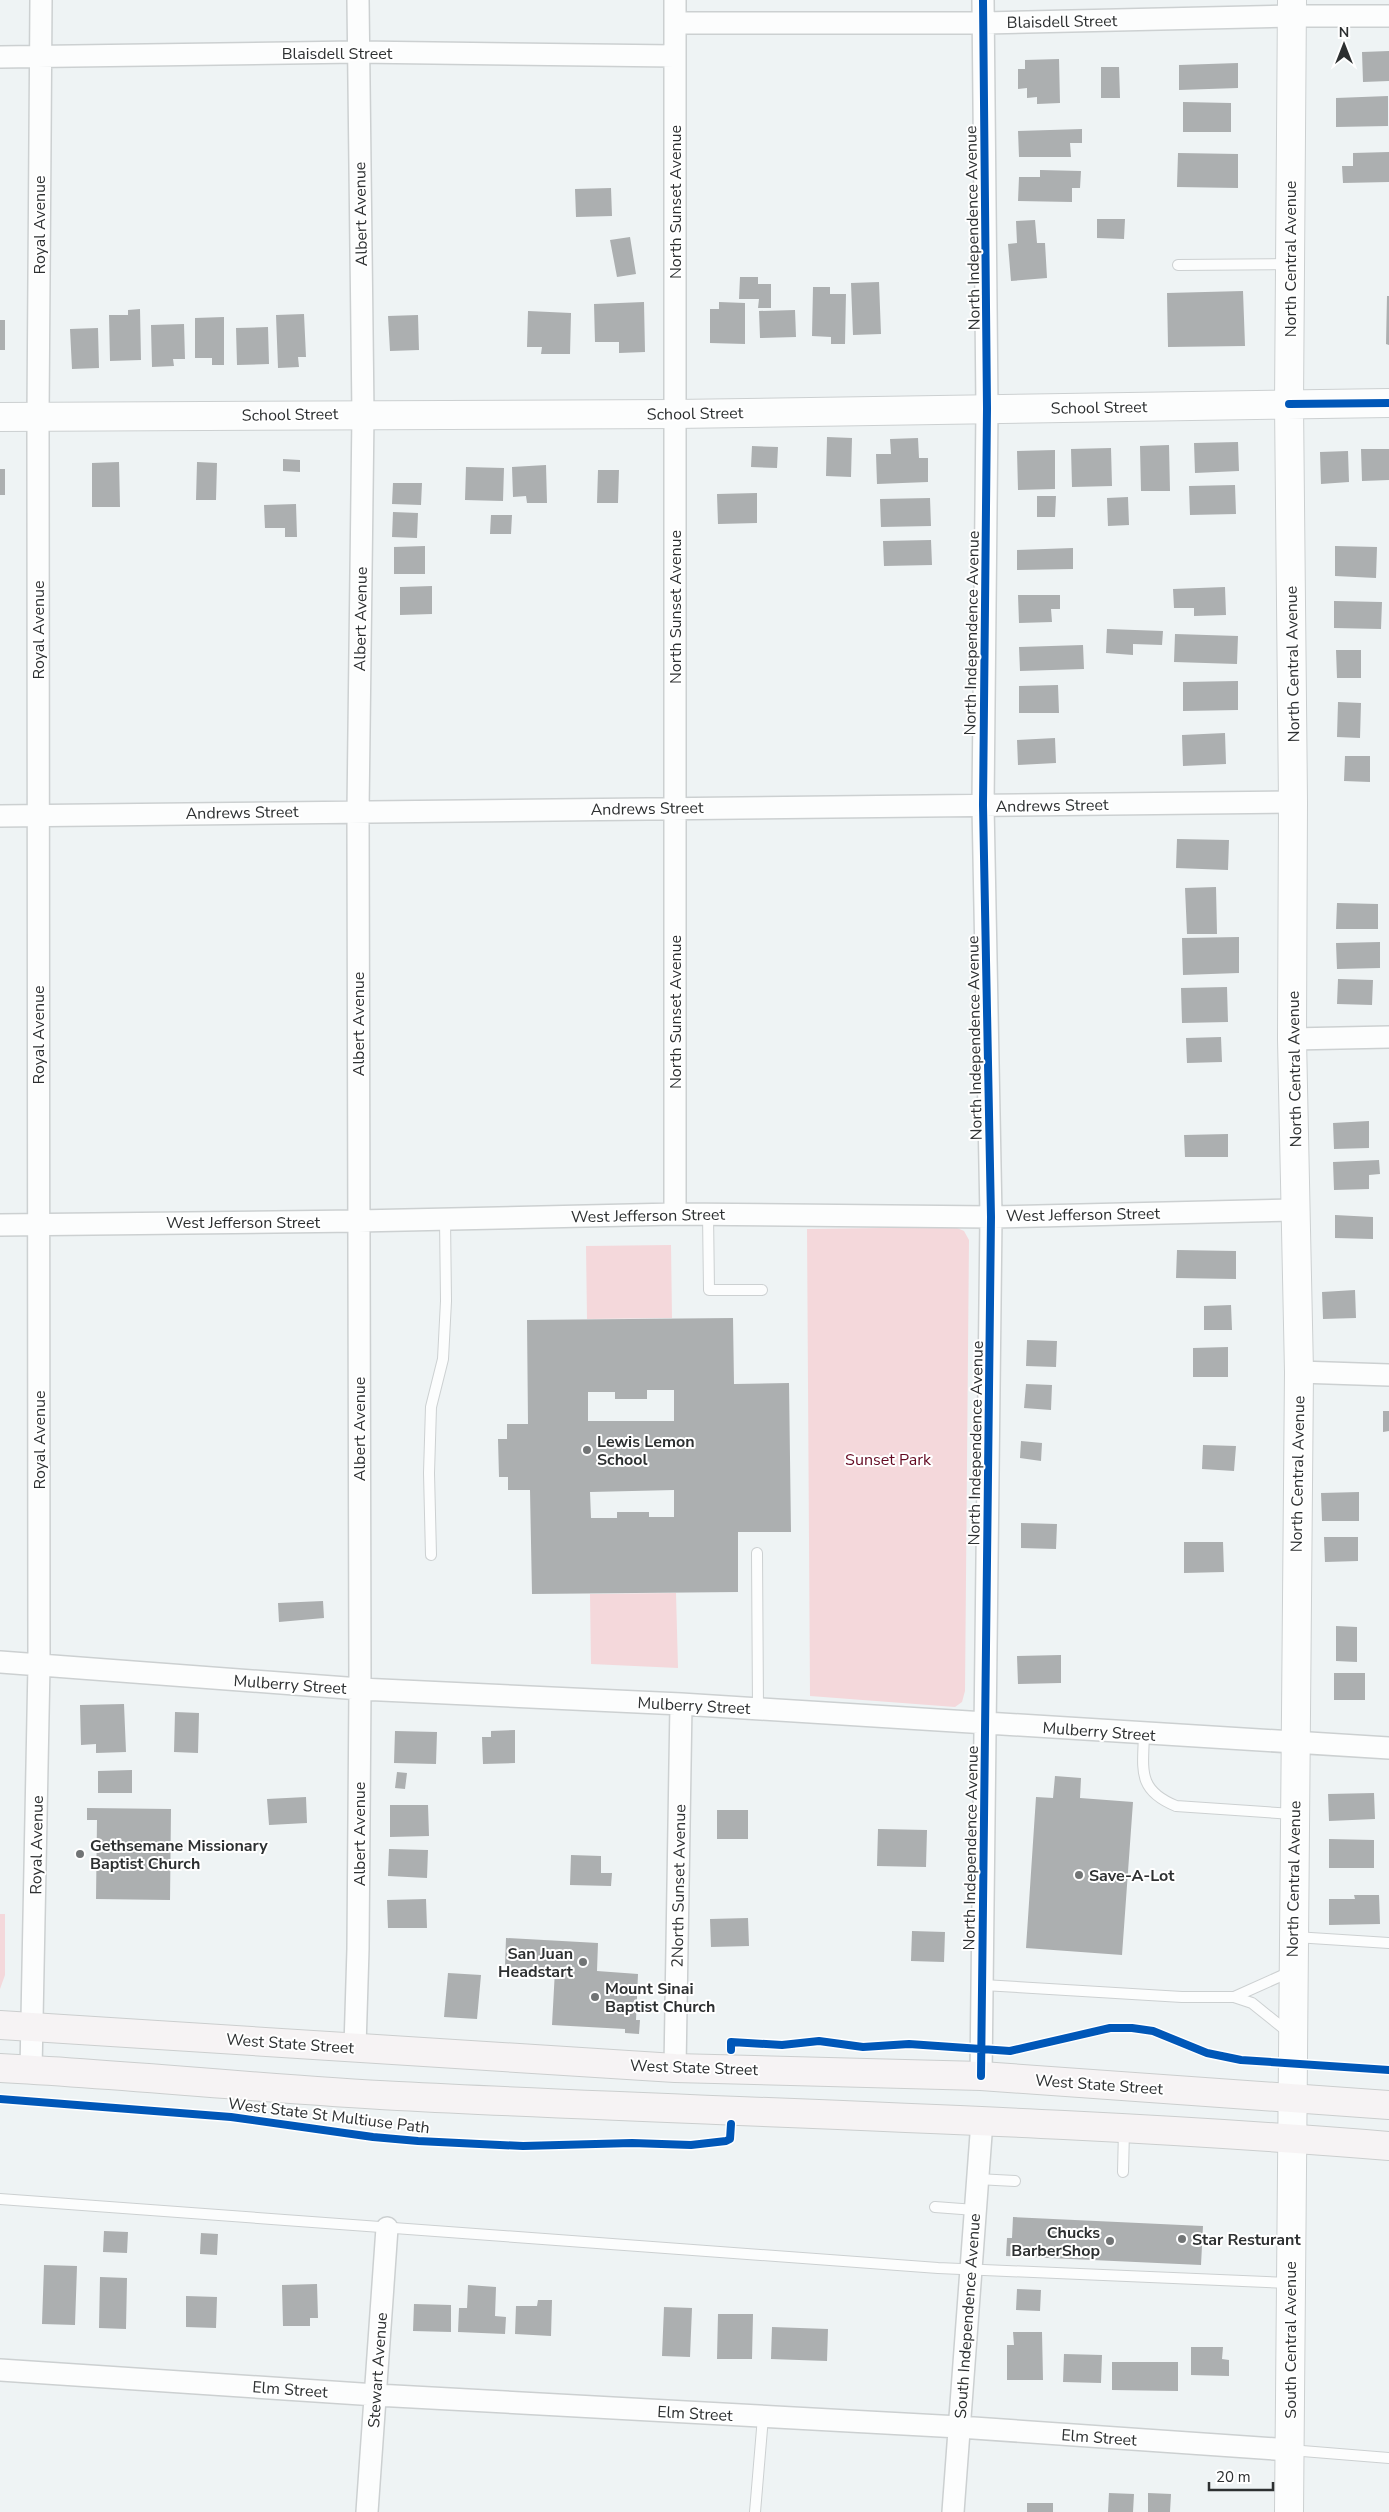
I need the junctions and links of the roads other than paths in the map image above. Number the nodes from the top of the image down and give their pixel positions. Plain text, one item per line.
1 (41, 0) edge
2 (358, 0) edge
3 (675, 0) edge
4 (984, 0) edge
5 (1292, 8) edge
6 (1389, 16) edge
7 (675, 23) junction
8 (984, 23) junction
9 (357, 52) junction
10 (41, 56) junction
11 (675, 56) junction
12 (0, 57) edge
13 (1290, 264) junction
14 (1178, 265) dead end
15 (1289, 404) junction
16 (1389, 404) edge
17 (987, 408) junction
18 (363, 414) junction
19 (675, 414) junction
20 (38, 416) junction
21 (0, 417) edge
22 (1294, 802) junction
23 (983, 805) junction
24 (675, 808) junction
25 (358, 811) junction
26 (39, 815) junction
27 (0, 816) edge
28 (1389, 1037) edge
29 (1292, 1039) junction
30 (1295, 1210) junction
31 (675, 1214) junction
32 (708, 1214) junction
33 (991, 1216) junction
34 (445, 1219) junction
35 (358, 1221) junction
36 (38, 1224) junction
37 (0, 1225) edge
38 (762, 1290) dead end
39 (1298, 1372) junction
40 (1389, 1375) edge
41 (757, 1552) dead end
42 (431, 1555) dead end
43 (0, 1662) edge
44 (39, 1665) junction
45 (360, 1689) junction
46 (682, 1704) junction
47 (758, 1709) junction
48 (985, 1724) junction
49 (1144, 1734) junction
50 (1294, 1743) junction
51 (1389, 1748) edge
52 (1294, 1814) junction
53 (1292, 1936) junction
54 (1389, 1943) edge
55 (1292, 1970) junction
56 (983, 1985) junction
57 (1234, 1997) junction
58 (0, 2025) edge
59 (32, 2027) junction
60 (1292, 2036) junction
61 (355, 2047) junction
62 (0, 2068) edge
63 (675, 2068) junction
64 (31, 2070) junction
65 (981, 2076) junction
66 (1291, 2098) junction
67 (1389, 2105) edge
68 (982, 2121) junction
69 (1124, 2129) junction
70 (1291, 2138) junction
71 (1389, 2146) edge
72 (1123, 2172) dead end
73 (977, 2179) junction
74 (1015, 2181) dead end
75 (0, 2200) edge
76 (935, 2207) dead end
77 (975, 2210) junction
78 (387, 2228) junction
79 (971, 2270) junction
80 (1290, 2283) junction
81 (0, 2370) edge
82 (376, 2395) junction
83 (763, 2417) junction
84 (959, 2427) junction
85 (1290, 2450) junction
86 (1389, 2458) edge
87 (367, 2512) edge
88 (755, 2512) edge
89 (953, 2512) edge
90 (1289, 2512) edge

1 - 10 street, Royal Avenue
2 - 9 street, Albert Avenue
3 - 7 street, North Sunset Avenue
4 - 8 street, North Independence Avenue
5 - 6 street, Blaisdell Street
5 - 8 street, Blaisdell Street
5 - 13 main road, North Central Avenue
7 - 8 street, Blaisdell Street
7 - 11 street, North Sunset Avenue
8 - 17 street, North Independence Avenue
9 - 10 street, Blaisdell Street
9 - 11 street, Blaisdell Street
9 - 18 street, Albert Avenue
10 - 12 street, Blaisdell Street
10 - 20 street, Royal Avenue
11 - 19 street, North Sunset Avenue
13 - 14 lane
13 - 15 main road, North Central Avenue
15 - 16 main road, School Street
15 - 17 main road, School Street
15 - 22 main road, North Central Avenue
17 - 19 main road, School Street
17 - 23 street, North Independence Avenue
18 - 19 main road, School Street
18 - 20 main road, School Street
18 - 25 street, Albert Avenue
19 - 24 street, North Sunset Avenue
20 - 21 main road, School Street
20 - 26 street, Royal Avenue
22 - 23 street, Andrews Street
22 - 29 main road, North Central Avenue
23 - 24 street, Andrews Street
23 - 33 street, North Independence Avenue
24 - 25 street, Andrews Street
24 - 31 street, North Sunset Avenue
25 - 26 street, Andrews Street
25 - 35 street, Albert Avenue
26 - 27 street, Andrews Street
26 - 36 street, Royal Avenue
28 - 29 street
29 - 30 main road, North Central Avenue
30 - 33 street, West Jefferson Street
30 - 39 main road, North Central Avenue
31 - 32 street, West Jefferson Street
31 - 34 street, West Jefferson Street
32 - 33 street, West Jefferson Street
32 - 38 lane
33 - 48 street, North Independence Avenue
34 - 35 street, West Jefferson Street
34 - 42 lane
35 - 36 street, West Jefferson Street
35 - 45 street, Albert Avenue
36 - 37 street, West Jefferson Street
36 - 44 street, Royal Avenue
39 - 40 street
39 - 50 main road, North Central Avenue
41 - 47 lane
43 - 44 street, Mulberry Street
44 - 45 street, Mulberry Street
44 - 59 street, Royal Avenue
45 - 46 street, Mulberry Street
45 - 61 street, Albert Avenue
46 - 47 street, Mulberry Street
46 - 63 street, 2North Sunset Avenue
47 - 48 street, Mulberry Street
48 - 49 street, Mulberry Street
48 - 56 street, North Independence Avenue
49 - 50 street, Mulberry Street
49 - 52 lane
50 - 51 street, Mulberry Street
50 - 52 main road, North Central Avenue
52 - 53 main road, North Central Avenue
53 - 54 lane
53 - 55 main road, North Central Avenue
55 - 57 lane
55 - 60 main road, North Central Avenue
56 - 57 lane
56 - 65 street, North Independence Avenue
57 - 60 lane
58 - 59 main road, West State Street
59 - 61 main road, West State Street
59 - 64 street, Royal Avenue
60 - 66 main road, North Central Avenue
61 - 63 main road, West State Street
62 - 64 main road
63 - 65 main road, West State Street
64 - 68 main road
65 - 66 main road, West State Street
66 - 67 main road, West State Street
66 - 70 main road, North Central Avenue
68 - 69 main road
68 - 73 street, South Independence Avenue
69 - 70 main road
69 - 72 lane
70 - 71 main road
70 - 80 main road, South Central Avenue
73 - 74 lane
73 - 77 street, South Independence Avenue
75 - 78 lane
76 - 77 lane
77 - 79 street, South Independence Avenue
78 - 79 lane
78 - 82 street, Stewart Avenue
79 - 80 lane
79 - 84 street, South Independence Avenue
80 - 85 main road, South Central Avenue
81 - 82 street, Elm Street
82 - 83 street, Elm Street
82 - 87 street, Stewart Avenue
83 - 84 street, Elm Street
83 - 88 lane
84 - 85 street, Elm Street
84 - 89 street, South Independence Avenue
85 - 86 lane, Elm Street
85 - 90 main road, South Central Avenue

